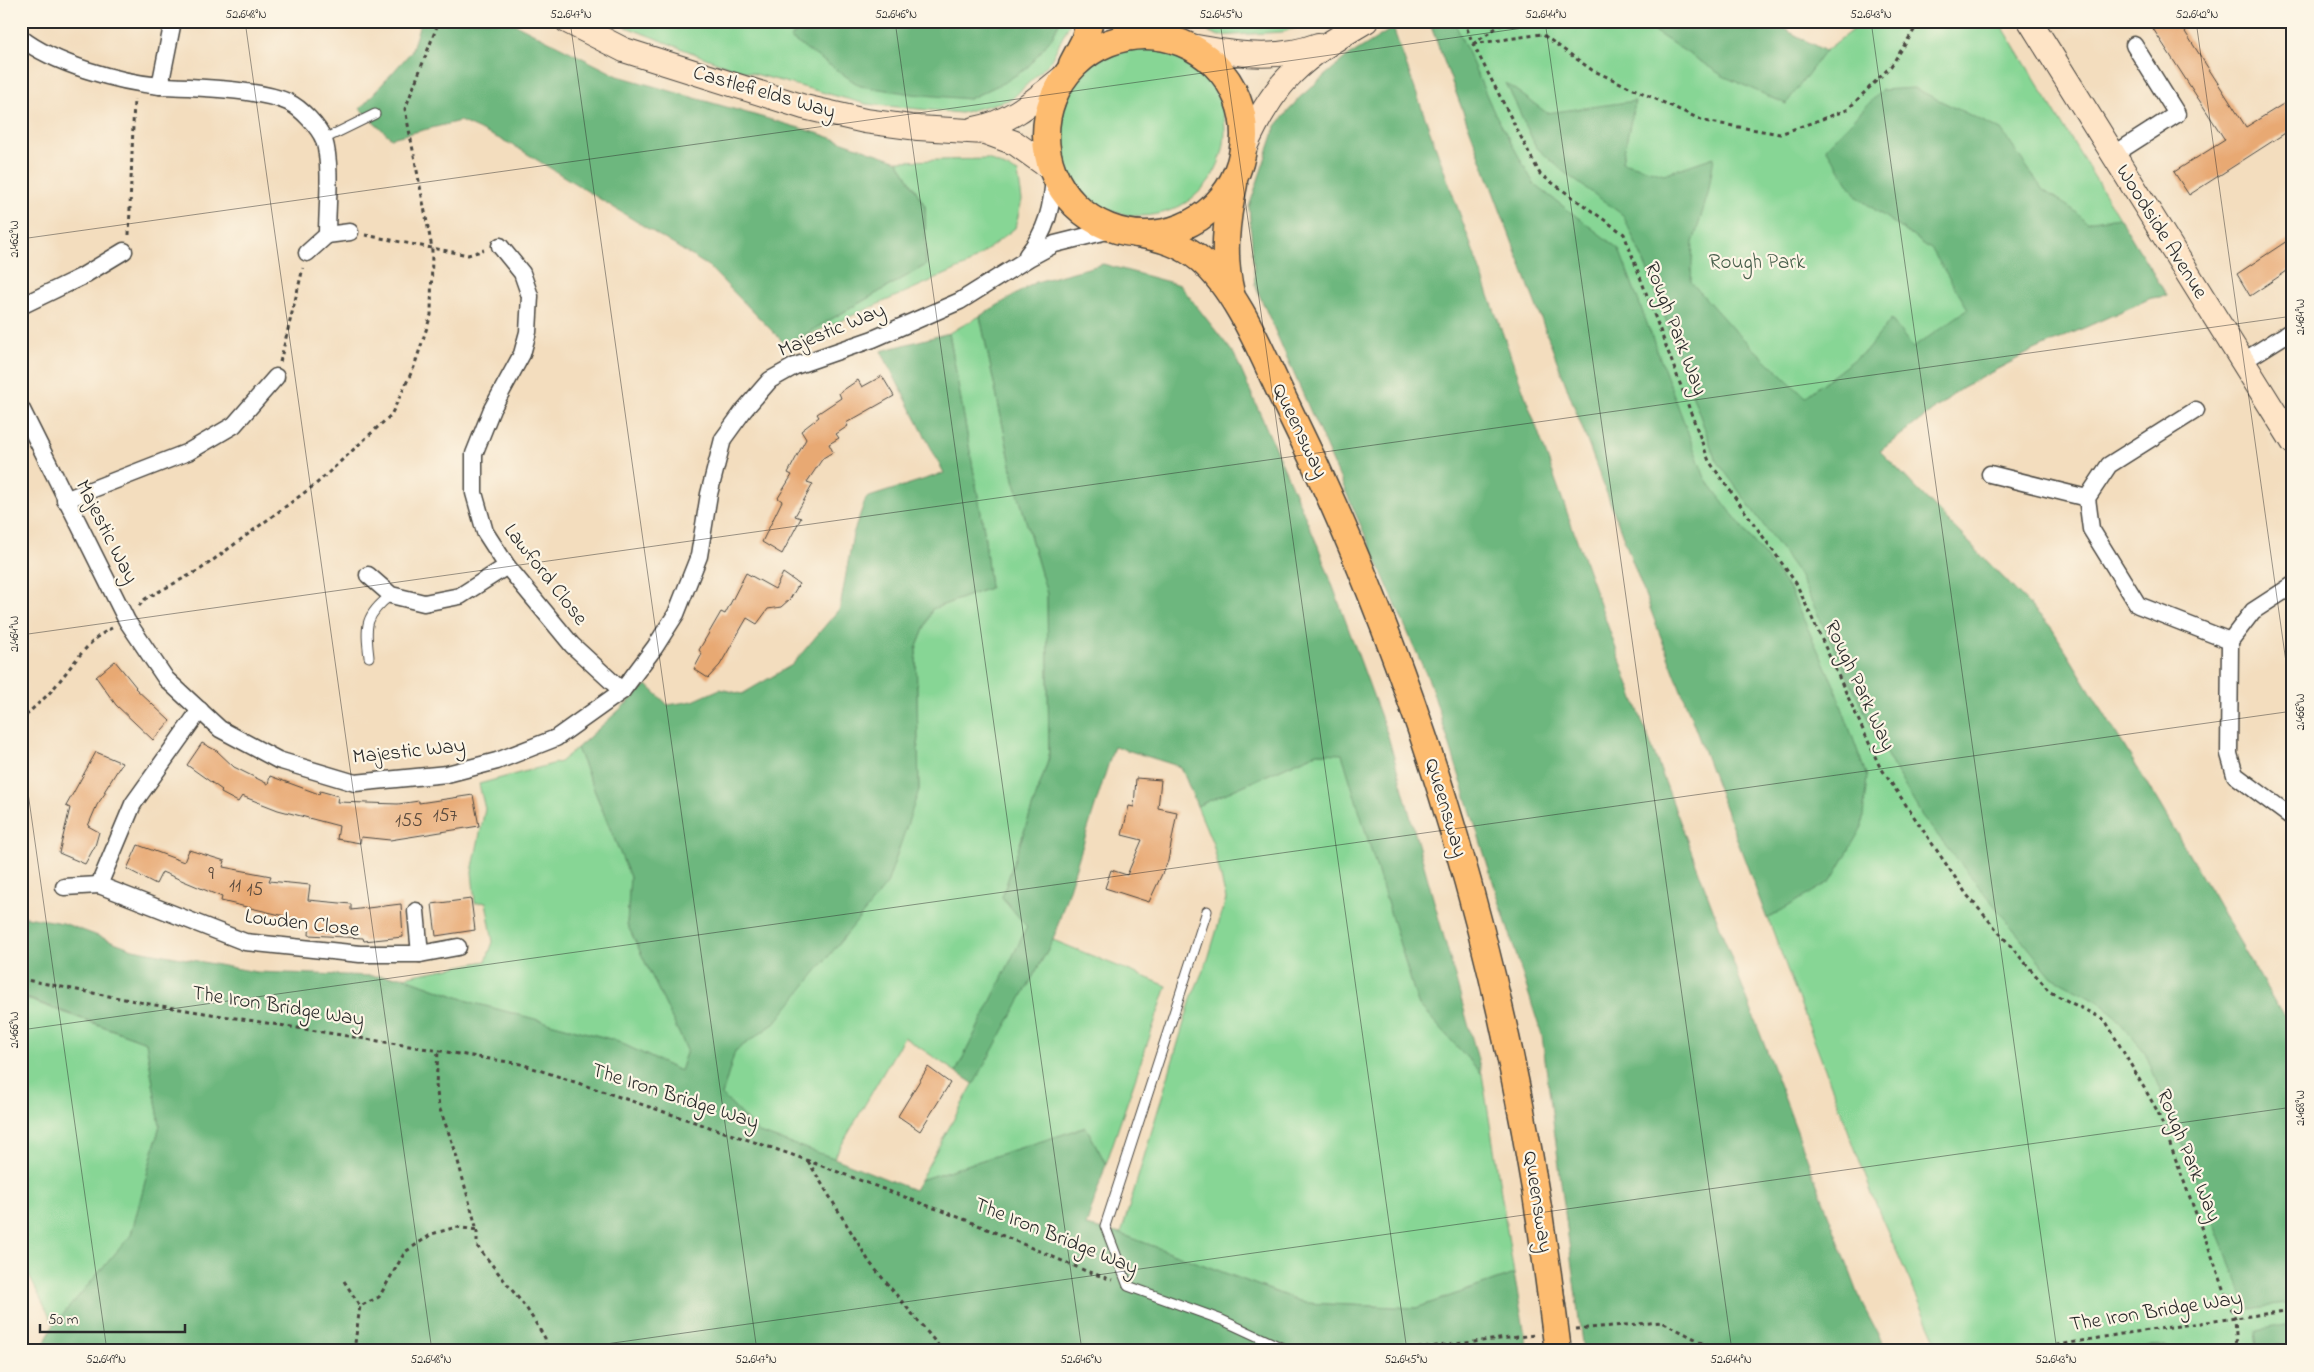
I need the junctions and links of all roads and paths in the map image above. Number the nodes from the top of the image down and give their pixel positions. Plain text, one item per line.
1 (173, 21) edge
2 (439, 21) edge
3 (568, 21) edge
4 (1090, 21) edge
5 (1152, 21) edge
6 (1366, 21) edge
7 (1464, 21) edge
8 (1506, 21) edge
9 (1920, 21) edge
10 (2030, 21) edge
11 (21, 38) edge
12 (1336, 38) junction
13 (1182, 42) junction
14 (1473, 44) junction
15 (2134, 45) dead end
16 (1066, 73) junction
17 (135, 83) junction
18 (160, 86) junction
19 (375, 114) dead end
20 (970, 130) junction
21 (324, 139) junction
22 (1244, 149) junction
23 (2113, 155) junction
24 (1052, 172) junction
25 (1235, 177) junction
26 (350, 232) joint
27 (1128, 233) junction
28 (327, 235) junction
29 (500, 246) joint
30 (432, 248) junction
31 (124, 251) joint
32 (307, 253) joint
33 (1014, 267) junction
34 (1232, 297) junction
35 (21, 306) edge
36 (2293, 330) edge
37 (2242, 362) junction
38 (276, 377) joint
39 (22, 409) edge
40 (2196, 410) dead end
41 (2293, 442) edge
42 (1990, 474) dead end
43 (2087, 498) junction
44 (65, 500) junction
45 (507, 566) junction
46 (368, 575) dead end
47 (2293, 584) edge
48 (391, 595) junction
49 (127, 621) junction
50 (2230, 641) junction
51 (369, 657) dead end
52 (622, 691) junction
53 (200, 710) junction
54 (21, 722) edge
55 (2293, 818) edge
56 (99, 885) junction
57 (64, 887) dead end
58 (416, 911) dead end
59 (1207, 911) dead end
60 (458, 947) dead end
61 (420, 954) junction
62 (21, 979) edge
63 (438, 1050) junction
64 (808, 1161) junction
65 (477, 1230) junction
66 (344, 1281) dead end
67 (1128, 1286) junction
68 (360, 1306) junction
69 (2293, 1310) edge
70 (2236, 1318) junction
71 (354, 1351) edge
72 (546, 1351) edge
73 (943, 1351) edge
74 (1289, 1351) edge
75 (1558, 1351) edge
76 (1690, 1351) edge
77 (1719, 1351) edge
78 (1930, 1351) edge
79 (1977, 1351) edge
80 (2025, 1351) edge
81 (2237, 1351) edge

1 - 18 street
2 - 30 path
3 - 20 main road, Castlefields Way
4 - 16 main road
5 - 13 main road
6 - 12 main road
7 - 14 path, Rough Park Way
8 - 14 path
9 - 14 path
10 - 23 main road, Woodside Avenue
11 - 17 street
12 - 13 main road
12 - 22 main road
13 - 16 main road
13 - 22 main road
14 - 70 path, Rough Park Way
15 - 23 street
16 - 20 main road, Castlefields Way
16 - 24 main road
17 - 18 street
17 - 31 path
18 - 21 street
19 - 21 lane
20 - 24 main road, Castlefields Way
21 - 28 street
22 - 25 main road
23 - 37 main road, Woodside Avenue
24 - 27 main road, Queensway
24 - 33 street, Majestic Way
25 - 27 main road
25 - 34 main road, Queensway
26 - 28 street
26 - 30 path
27 - 33 street, Majestic Way
27 - 34 main road, Queensway
28 - 32 street
29 - 30 path
29 - 45 street, Lawford Close
30 - 49 path
31 - 35 street
32 - 38 path
33 - 52 street, Majestic Way
34 - 75 main road, Queensway, bridge
36 - 37 street
37 - 41 main road, Woodside Avenue
38 - 44 street
39 - 44 street, Majestic Way
40 - 43 street
42 - 43 street
43 - 50 street
44 - 49 street, Majestic Way
45 - 48 street
45 - 52 street, Lawford Close
46 - 48 street
47 - 50 street
48 - 51 lane
49 - 53 street, Majestic Way
49 - 54 path
50 - 55 street
52 - 53 street, Majestic Way
53 - 56 street
56 - 57 street, Lowden Close
56 - 61 street, Lowden Close
58 - 61 street
59 - 67 lane
60 - 61 street, Lowden Close
62 - 63 path, The Iron Bridge Way
63 - 64 path, The Iron Bridge Way
63 - 65 path
64 - 67 path, The Iron Bridge Way
64 - 73 path
65 - 68 path
65 - 72 path
66 - 68 path
67 - 74 lane, The Iron Bridge Way
68 - 71 path
69 - 70 path, The Iron Bridge Way
70 - 80 path, The Iron Bridge Way
70 - 81 path, Rough Park Way
76 - 77 path
78 - 79 path

